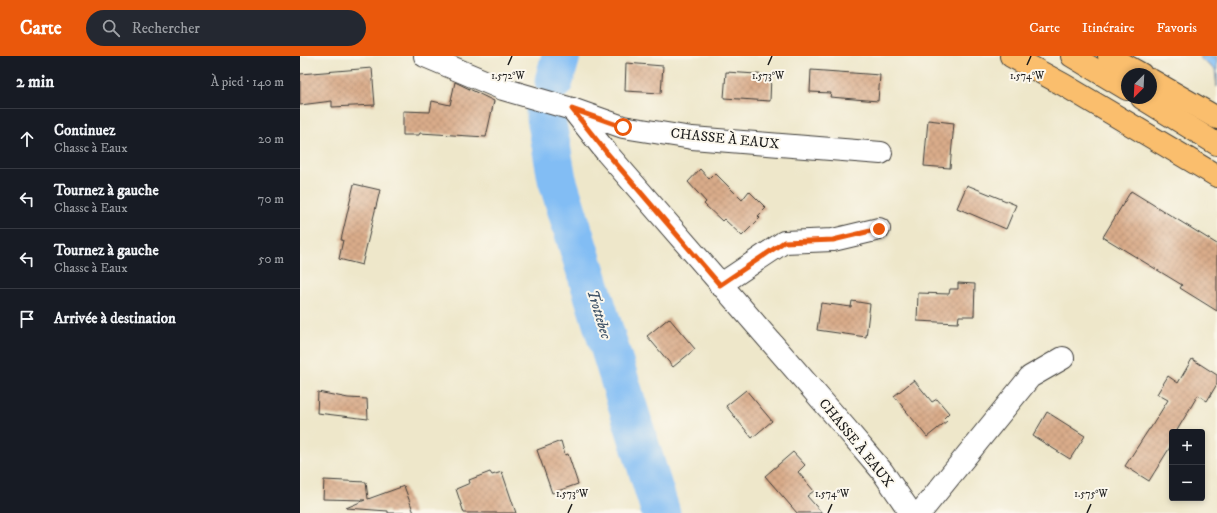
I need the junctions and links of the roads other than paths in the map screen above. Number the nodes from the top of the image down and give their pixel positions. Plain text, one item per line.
1 (425, 56) edge
2 (1011, 56) edge
3 (1072, 56) edge
4 (1109, 56) edge
5 (1130, 68) edge
6 (1157, 83) edge
7 (1121, 85) edge
8 (1152, 104) edge
9 (557, 105) junction
10 (1217, 118) edge
11 (1217, 144) edge
12 (881, 153) dead end
13 (1217, 176) edge
14 (879, 229) dead end
15 (720, 285) junction
16 (1063, 358) dead end
17 (911, 513) edge
18 (918, 513) edge

1 - 9 street
2 - 13 highway
3 - 7 highway
4 - 5 highway
6 - 10 highway
8 - 11 highway
9 - 12 street, CHASSE À EAUX
9 - 15 street, CHASSE À EAUX
14 - 15 street
15 - 17 street, CHASSE À EAUX
16 - 18 street

